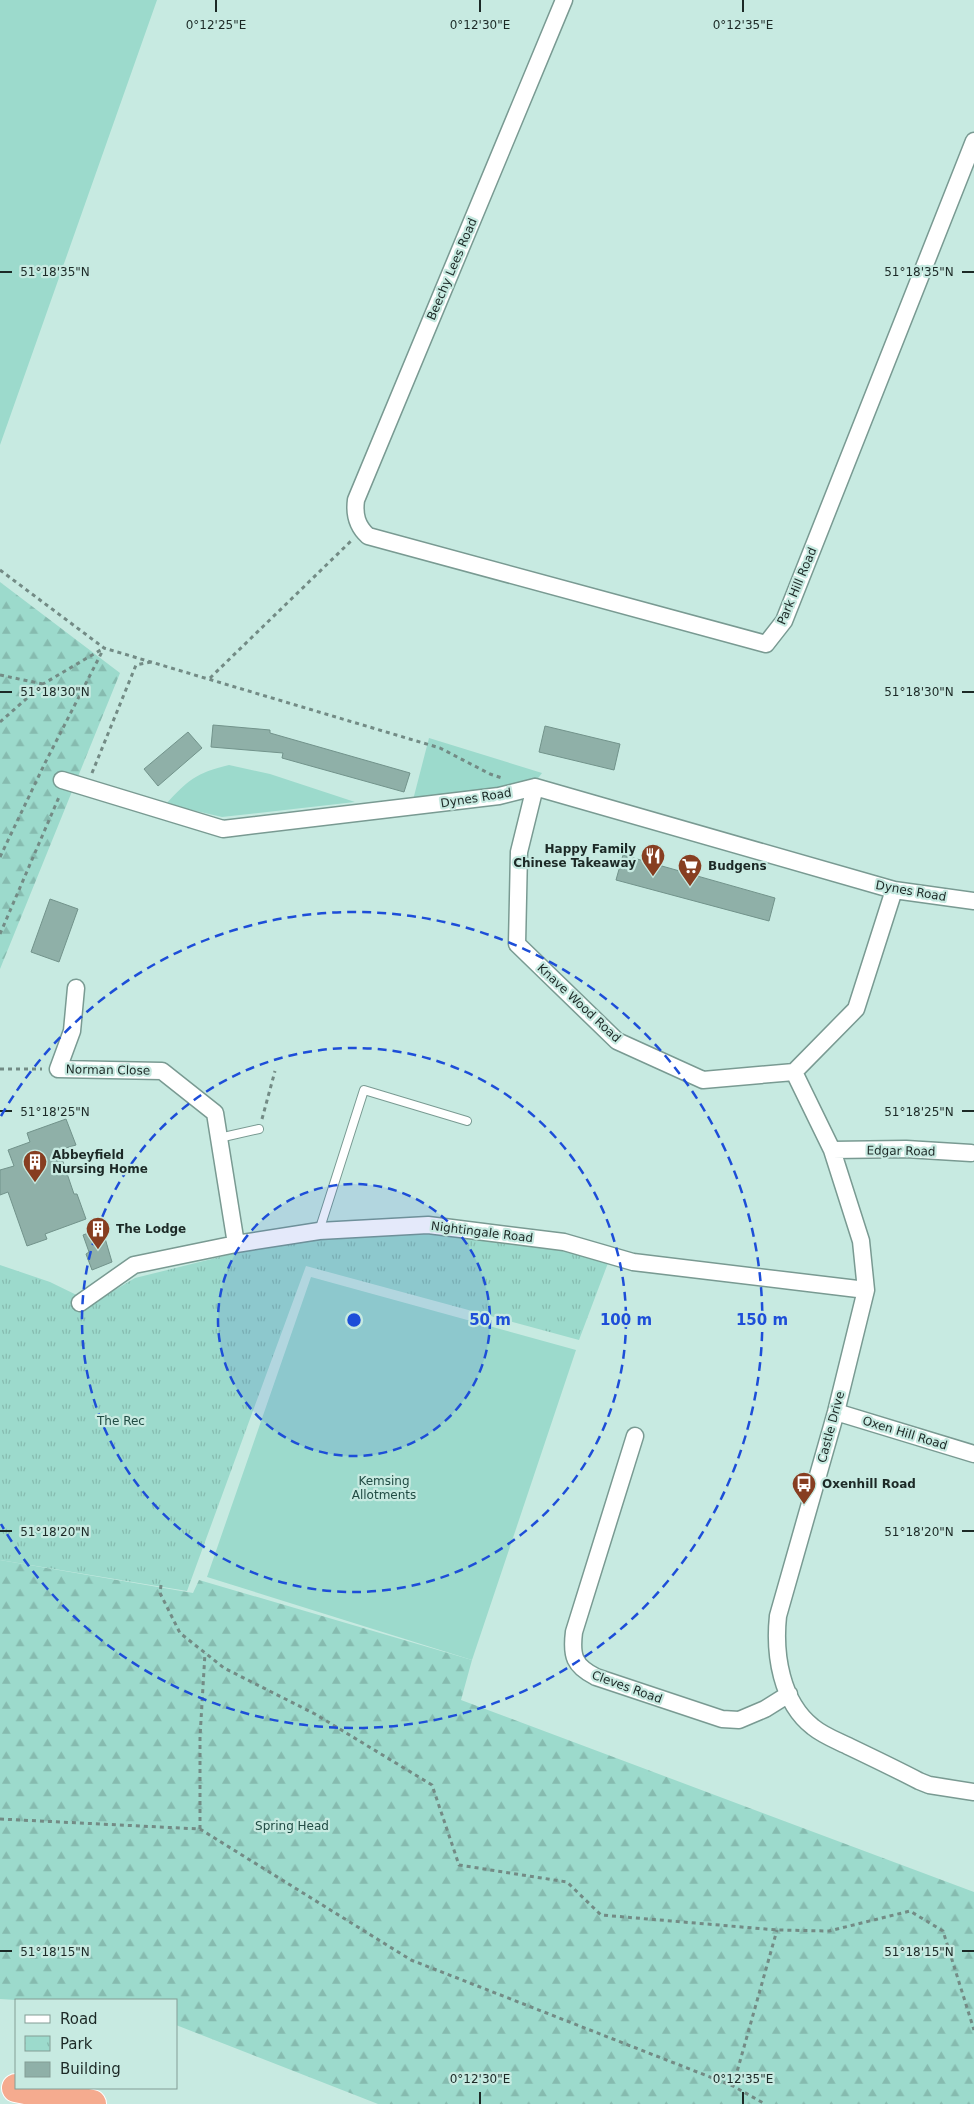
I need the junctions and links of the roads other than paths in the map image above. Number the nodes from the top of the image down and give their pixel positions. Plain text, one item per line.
1 (564, 0) edge
2 (974, 142) edge
3 (365, 533) joint
4 (64, 781) road end
5 (534, 787) junction
6 (894, 890) junction
7 (974, 901) edge
8 (76, 988) dead end
9 (794, 1072) junction
10 (468, 1121) dead end
11 (259, 1129) road end
12 (219, 1138) junction
13 (832, 1150) junction
14 (970, 1153) dead end
15 (319, 1231) junction
16 (236, 1244) junction
17 (866, 1290) junction
18 (80, 1303) dead end
19 (836, 1412) junction
20 (635, 1436) dead end
21 (974, 1454) edge
22 (789, 1694) junction
23 (974, 1792) edge
24 (0, 2084) edge
25 (15, 2088) edge
26 (21, 2089) edge
27 (92, 2104) edge

1 - 3 street, Beechy Lees Road
2 - 3 street, Park Hill Road
4 - 5 street, Dynes Road
5 - 6 street, Dynes Road
5 - 9 street, Knave Wood Road
6 - 7 street, Dynes Road
6 - 9 street
8 - 12 street, Norman Close
9 - 13 street, Castle Drive
10 - 15 lane
11 - 12 lane
12 - 16 street, Norman Close
13 - 14 street, Edgar Road
13 - 17 street, Castle Drive
15 - 16 street, Nightingale Road
15 - 17 street, Nightingale Road
16 - 18 street, Nightingale Road
17 - 19 street, Castle Drive
19 - 21 street, Oxen Hill Road
19 - 22 street, Castle Drive
20 - 22 street, Cleves Road
22 - 23 street, Castle Drive
24 - 25 highway
26 - 27 highway

